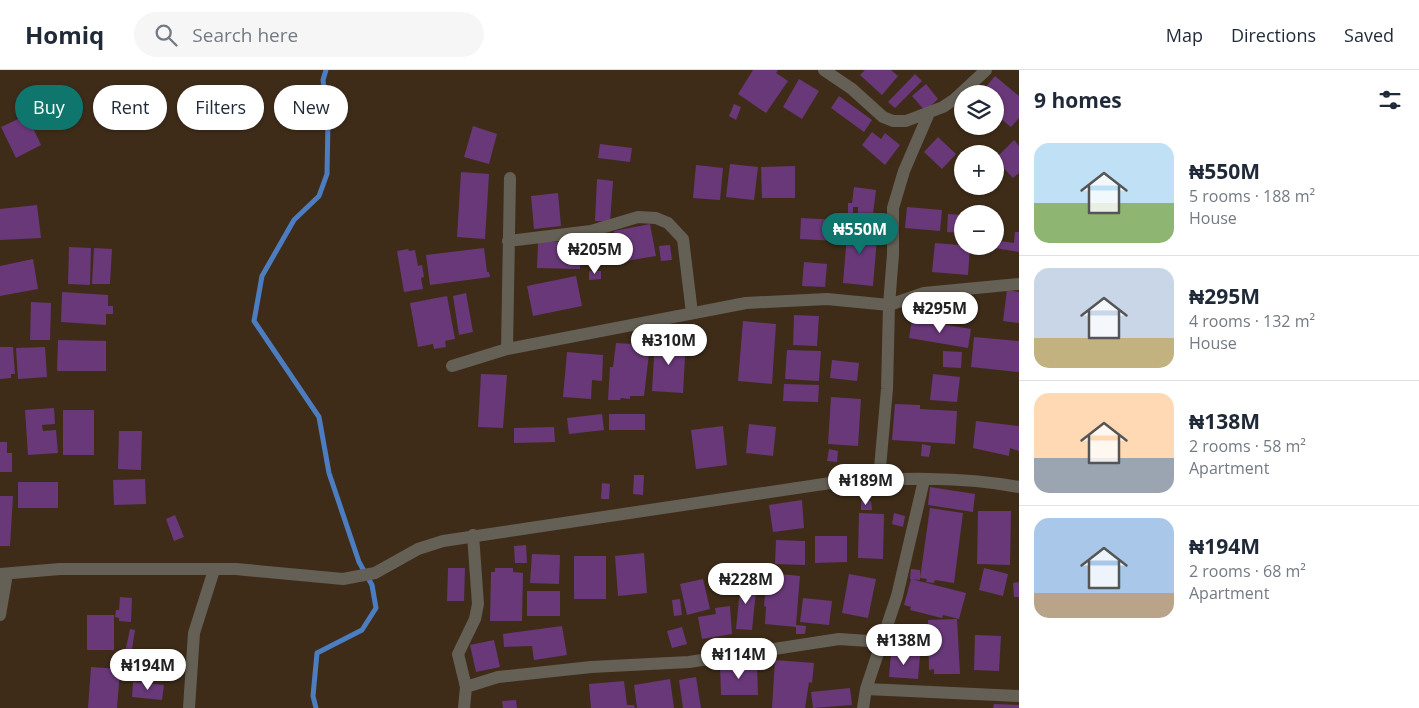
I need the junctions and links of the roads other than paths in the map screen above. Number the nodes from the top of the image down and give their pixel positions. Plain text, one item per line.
1 (824, 70) edge
2 (986, 70) edge
3 (928, 113) junction
4 (510, 178) dead end
5 (508, 241) junction
6 (1019, 284) edge
7 (889, 305) junction
8 (692, 313) junction
9 (507, 349) junction
10 (452, 366) dead end
11 (879, 479) junction
12 (924, 480) junction
13 (1019, 487) edge
14 (473, 535) junction
15 (214, 570) junction
16 (4, 574) edge
17 (0, 615) edge
18 (883, 642) junction
19 (466, 687) junction
20 (866, 689) junction
21 (962, 695) junction
22 (1019, 696) edge
23 (189, 708) edge
24 (464, 708) edge
25 (863, 708) edge
26 (962, 708) edge

1 - 3 street
2 - 3 street
3 - 7 street
4 - 5 street
5 - 8 street
5 - 9 street
6 - 7 street
7 - 8 street
7 - 11 street
8 - 9 street
9 - 10 street
11 - 12 street
11 - 14 street
12 - 13 street
12 - 18 street
14 - 15 street
14 - 19 street
15 - 16 street
15 - 23 street
16 - 17 street
18 - 19 street
18 - 20 street
19 - 24 street
20 - 21 street
20 - 25 street
21 - 22 street
21 - 26 street

